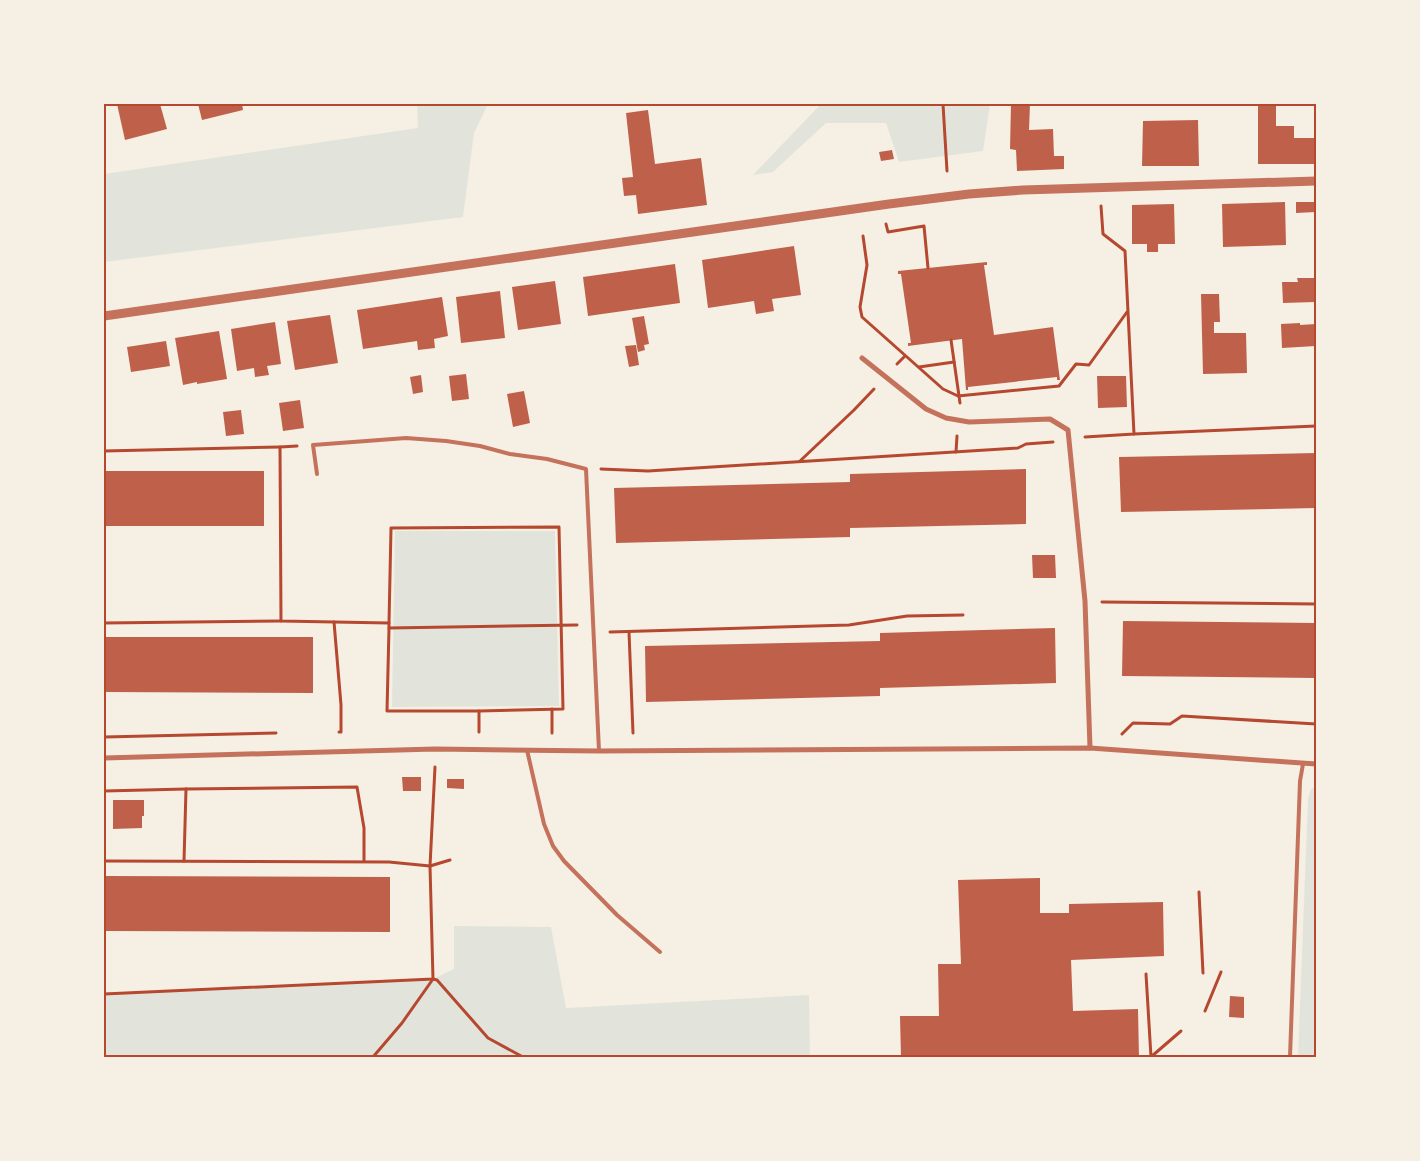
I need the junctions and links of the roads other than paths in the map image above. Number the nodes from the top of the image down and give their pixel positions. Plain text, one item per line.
1 (1316, 181) edge
2 (104, 316) edge
3 (862, 358) dead end
4 (317, 474) dead end
5 (1090, 748) junction
6 (527, 750) junction
7 (599, 751) junction
8 (104, 758) edge
9 (1302, 764) junction
10 (1316, 764) edge
11 (660, 952) dead end
12 (1290, 1057) edge

1 - 2 street
3 - 5 street
4 - 7 lane
5 - 7 street
5 - 9 street
6 - 7 street
6 - 8 street
6 - 11 lane
9 - 10 street
9 - 12 lane

